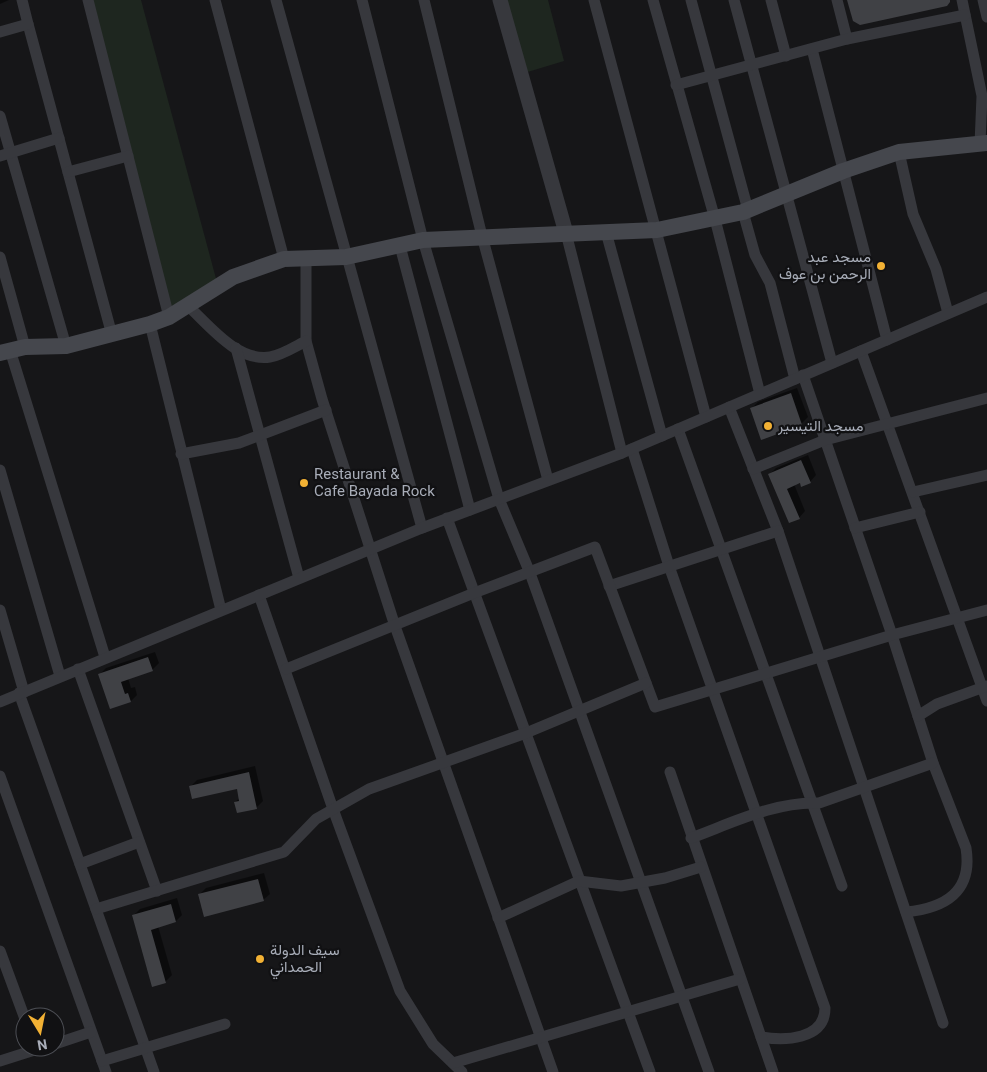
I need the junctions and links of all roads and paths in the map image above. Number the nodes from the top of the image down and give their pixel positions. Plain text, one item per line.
1 (22, 0) edge
2 (88, 0) edge
3 (214, 0) edge
4 (276, 0) edge
5 (362, 0) edge
6 (424, 0) edge
7 (500, 0) edge
8 (594, 0) edge
9 (653, 0) edge
10 (692, 0) edge
11 (734, 0) edge
12 (771, 0) edge
13 (837, 0) edge
14 (962, 0) edge
15 (984, 0) edge
16 (965, 15) junction
17 (987, 17) edge
18 (28, 24) junction
19 (0, 32) edge
20 (847, 39) junction
21 (812, 49) junction
22 (786, 56) junction
23 (751, 65) junction
24 (712, 75) junction
25 (676, 85) junction
26 (0, 116) edge
27 (59, 138) junction
28 (984, 144) edge
29 (899, 152) junction
30 (5, 154) edge
31 (128, 156) junction
32 (843, 171) junction
33 (68, 172) junction
34 (786, 194) junction
35 (745, 211) junction
36 (715, 219) junction
37 (658, 230) junction
38 (606, 232) junction
39 (566, 233) junction
40 (482, 236) junction
41 (423, 240) junction
42 (400, 246) junction
43 (0, 257) edge
44 (346, 257) junction
45 (306, 258) junction
46 (284, 259) junction
47 (987, 297) edge
48 (187, 305) junction
49 (948, 313) junction
50 (169, 318) junction
51 (150, 324) junction
52 (112, 335) junction
53 (887, 340) junction
54 (306, 341) junction
55 (66, 346) junction
56 (236, 348) junction
57 (12, 350) edge
58 (861, 351) junction
59 (832, 363) junction
60 (799, 377) junction
61 (760, 394) junction
62 (987, 398) edge
63 (729, 407) junction
64 (326, 410) junction
65 (706, 417) junction
66 (888, 423) junction
67 (678, 429) junction
68 (258, 436) junction
69 (662, 436) junction
70 (825, 440) junction
71 (627, 451) junction
72 (181, 454) junction
73 (753, 469) junction
74 (0, 470) edge
75 (987, 475) edge
76 (548, 480) junction
77 (913, 492) junction
78 (499, 499) junction
79 (470, 510) junction
80 (920, 512) junction
81 (447, 518) junction
82 (422, 528) junction
83 (855, 528) junction
84 (778, 531) junction
85 (722, 549) junction
86 (369, 550) junction
87 (669, 566) junction
88 (530, 573) junction
89 (299, 578) junction
90 (609, 586) junction
91 (474, 593) junction
92 (259, 594) junction
93 (0, 610) edge
94 (221, 610) junction
95 (987, 610) edge
96 (958, 618) junction
97 (395, 626) junction
98 (892, 635) junction
99 (105, 657) junction
100 (820, 657) junction
101 (78, 669) junction
102 (286, 669) junction
103 (766, 673) junction
104 (60, 676) junction
105 (646, 683) junction
106 (984, 686) edge
107 (713, 690) junction
108 (22, 692) junction
109 (987, 701) edge
110 (0, 702) edge
111 (579, 711) junction
112 (918, 716) junction
113 (526, 733) junction
114 (442, 763) junction
115 (933, 764) junction
116 (670, 772) dead end
117 (0, 776) edge
118 (864, 788) junction
119 (811, 803) junction
120 (333, 808) junction
121 (757, 815) junction
122 (691, 838) junction
123 (139, 842) junction
124 (80, 864) junction
125 (701, 867) junction
126 (642, 880) junction
127 (580, 881) junction
128 (842, 886) dead end
129 (157, 891) junction
130 (96, 909) junction
131 (906, 912) junction
132 (498, 918) junction
133 (0, 951) edge
134 (740, 979) junction
135 (683, 996) junction
136 (21, 1007) edge
137 (629, 1011) junction
138 (943, 1023) dead end
139 (224, 1024) dead end
140 (91, 1032) junction
141 (540, 1036) junction
142 (760, 1037) junction
143 (65, 1041) edge
144 (146, 1047) junction
145 (15, 1056) edge
146 (0, 1061) edge
147 (453, 1063) junction
148 (104, 1067) edge
149 (154, 1072) edge
150 (462, 1072) edge
151 (553, 1072) edge
152 (650, 1072) edge
153 (709, 1072) edge
154 (773, 1072) edge

1 - 18 street
2 - 31 street
3 - 46 street
4 - 44 street
5 - 41 street
6 - 40 street
7 - 39 street
8 - 37 street
9 - 25 street
10 - 24 street
11 - 23 street
12 - 22 street
13 - 20 street
14 - 16 street
15 - 17 street
16 - 20 street
16 - 28 street
18 - 19 street
18 - 27 street
20 - 21 street
21 - 22 street
21 - 32 street
22 - 23 street
23 - 24 street
23 - 34 street
24 - 25 street
24 - 35 street
25 - 36 street
26 - 30 street
27 - 30 street
27 - 33 street
28 - 29 main road
29 - 32 main road
29 - 49 street
30 - 55 street
31 - 33 street
31 - 50 street
32 - 34 main road
32 - 53 street
33 - 52 street
34 - 35 main road
34 - 59 street
35 - 36 main road
35 - 60 street
36 - 37 main road
36 - 61 street
37 - 38 main road
37 - 65 street
38 - 39 main road
38 - 69 street
39 - 40 main road
39 - 71 street
40 - 41 main road
40 - 76 street
41 - 42 main road
41 - 78 street
42 - 44 main road
42 - 79 street
43 - 57 street
44 - 45 main road
44 - 82 street
45 - 46 main road
45 - 54 street
46 - 48 main road
47 - 49 street
48 - 50 main road
48 - 56 street
49 - 53 street
50 - 51 main road
51 - 52 main road
51 - 72 street
52 - 55 main road
53 - 58 street
54 - 56 street
54 - 64 street
55 - 57 main road
56 - 68 street
57 - 99 street
58 - 59 street
58 - 66 street
59 - 60 street
60 - 61 street
60 - 70 street
61 - 63 street
62 - 66 street
63 - 65 street
63 - 73 street
64 - 68 street
64 - 86 street
65 - 67 street
66 - 70 street
66 - 77 street
67 - 69 street
67 - 85 street
68 - 72 street
68 - 89 street
69 - 71 street
70 - 73 street
70 - 83 street
71 - 76 street
71 - 87 street
72 - 94 street
73 - 84 street
74 - 104 street
75 - 77 street
76 - 78 street
77 - 80 street
78 - 79 street
78 - 88 street
79 - 81 street
80 - 83 street
80 - 96 street
81 - 82 street
81 - 91 street
82 - 86 street
83 - 98 street
84 - 85 street
84 - 100 street
85 - 87 street
85 - 103 street
86 - 89 street
86 - 97 street
87 - 90 street
87 - 107 street
88 - 90 street
88 - 91 street
88 - 111 street
89 - 92 street
90 - 105 street
91 - 97 street
91 - 113 street
92 - 94 street
92 - 102 street
93 - 108 street
94 - 99 street
95 - 96 street
96 - 98 street
96 - 106 street
97 - 102 street
97 - 114 street
98 - 100 street
98 - 112 street
99 - 101 street
100 - 103 street
100 - 118 street
101 - 104 street
101 - 123 street
102 - 120 street
103 - 107 street
103 - 119 street
104 - 108 street
105 - 107 street
105 - 111 street
106 - 109 street
106 - 112 street
107 - 121 street
108 - 110 street
108 - 124 street
111 - 113 street
111 - 126 street
112 - 115 street
113 - 114 street
113 - 127 street
114 - 120 street
114 - 132 street
115 - 118 street
115 - 131 street
116 - 122 street
117 - 140 street
118 - 119 street
118 - 131 street
119 - 121 street
119 - 128 street
120 - 129 street
120 - 147 street
121 - 122 street
121 - 142 street
122 - 125 street
123 - 124 street
123 - 129 street
124 - 130 street
125 - 126 street
125 - 134 street
126 - 127 street
126 - 135 street
127 - 132 street
127 - 137 street
129 - 130 street
130 - 144 street
131 - 138 street
132 - 141 street
133 - 136 street
134 - 135 street
134 - 142 street
135 - 137 street
135 - 153 street
137 - 141 street
137 - 152 street
139 - 144 street
140 - 143 street
140 - 148 street
141 - 147 street
141 - 151 street
142 - 154 street
144 - 148 street
144 - 149 street
145 - 146 street
147 - 150 street

